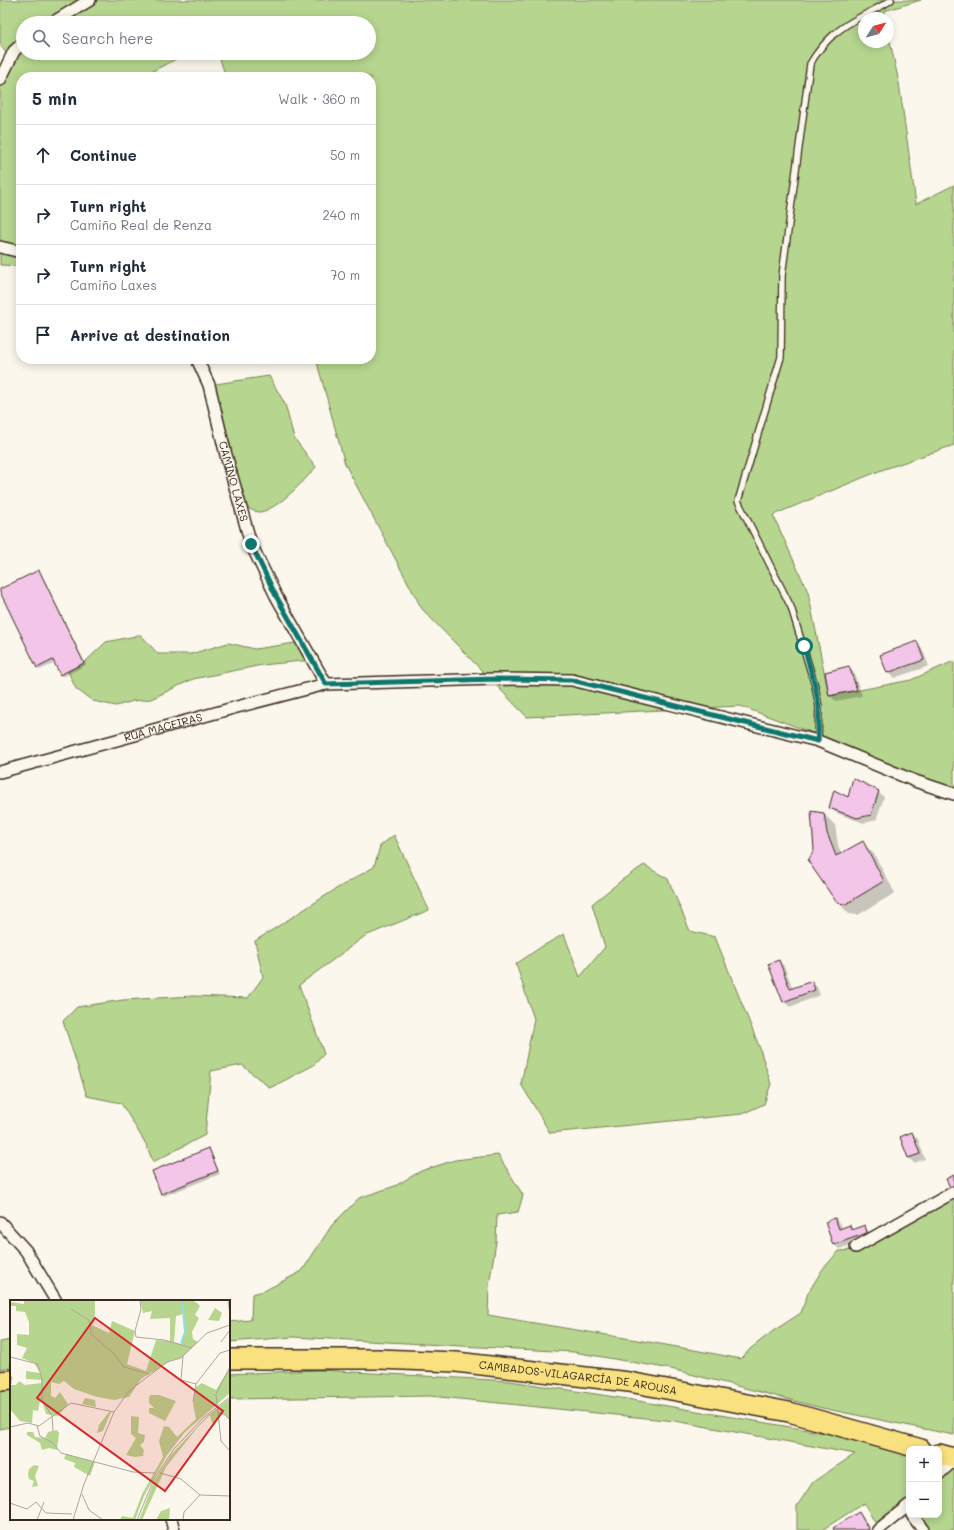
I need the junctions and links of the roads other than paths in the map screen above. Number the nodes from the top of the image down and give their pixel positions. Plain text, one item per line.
1 (90, 0) edge
2 (891, 0) edge
3 (64, 16) edge
4 (16, 49) edge
5 (0, 80) edge
6 (0, 247) edge
7 (16, 251) edge
8 (199, 364) edge
9 (326, 684) junction
10 (818, 741) junction
11 (0, 772) edge
12 (954, 794) edge
13 (954, 1192) edge
14 (0, 1222) edge
15 (856, 1247) dead end
16 (55, 1300) edge
17 (230, 1360) edge
18 (10, 1380) edge
19 (0, 1381) edge
20 (910, 1446) edge
21 (942, 1455) edge
22 (954, 1459) edge
23 (942, 1471) edge
24 (906, 1511) edge
25 (915, 1518) edge
26 (171, 1520) edge
27 (174, 1530) edge
28 (878, 1530) edge
29 (923, 1530) edge

1 - 3 street
2 - 10 lane
4 - 5 street
6 - 7 street
8 - 9 street, CAMIÑO LAXES
9 - 10 street, RÚA MACEIRAS
9 - 11 street, RÚA MACEIRAS
10 - 12 street, RÚA MACEIRAS
13 - 15 street
14 - 16 street
17 - 20 highway, CAMBADOS-VILAGARCÍA DE AROUSA
18 - 19 highway
21 - 22 highway
22 - 23 street
24 - 28 street
25 - 29 street
26 - 27 street

